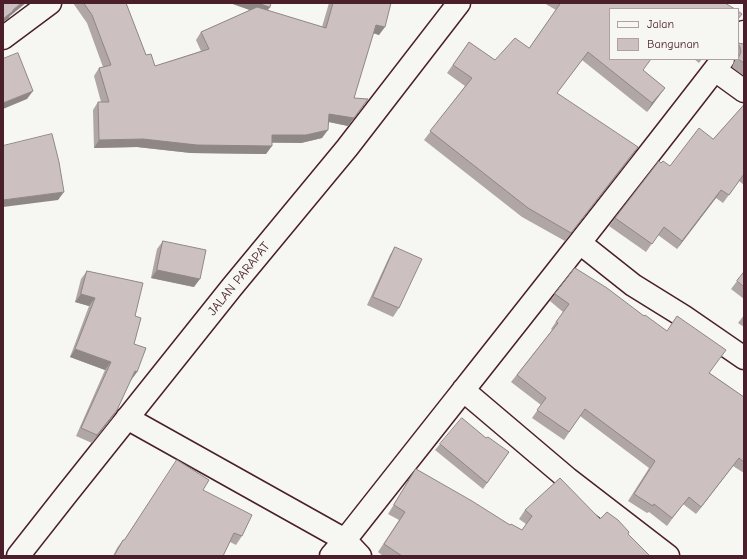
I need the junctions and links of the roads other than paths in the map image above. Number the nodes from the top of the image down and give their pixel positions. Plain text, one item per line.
1 (50, 3) edge
2 (459, 3) edge
3 (3, 38) edge
4 (719, 65) edge
5 (744, 92) edge
6 (580, 243) junction
7 (744, 358) edge
8 (463, 390) junction
9 (127, 418) junction
10 (338, 548) edge
11 (18, 556) edge
12 (360, 556) edge
13 (668, 556) edge

1 - 3 street
2 - 9 street, JALAN PARAPAT
4 - 5 street
4 - 6 street
6 - 7 street
6 - 8 street
8 - 10 street
8 - 13 street
9 - 10 street
9 - 11 street, JALAN PARAPAT
10 - 12 street

